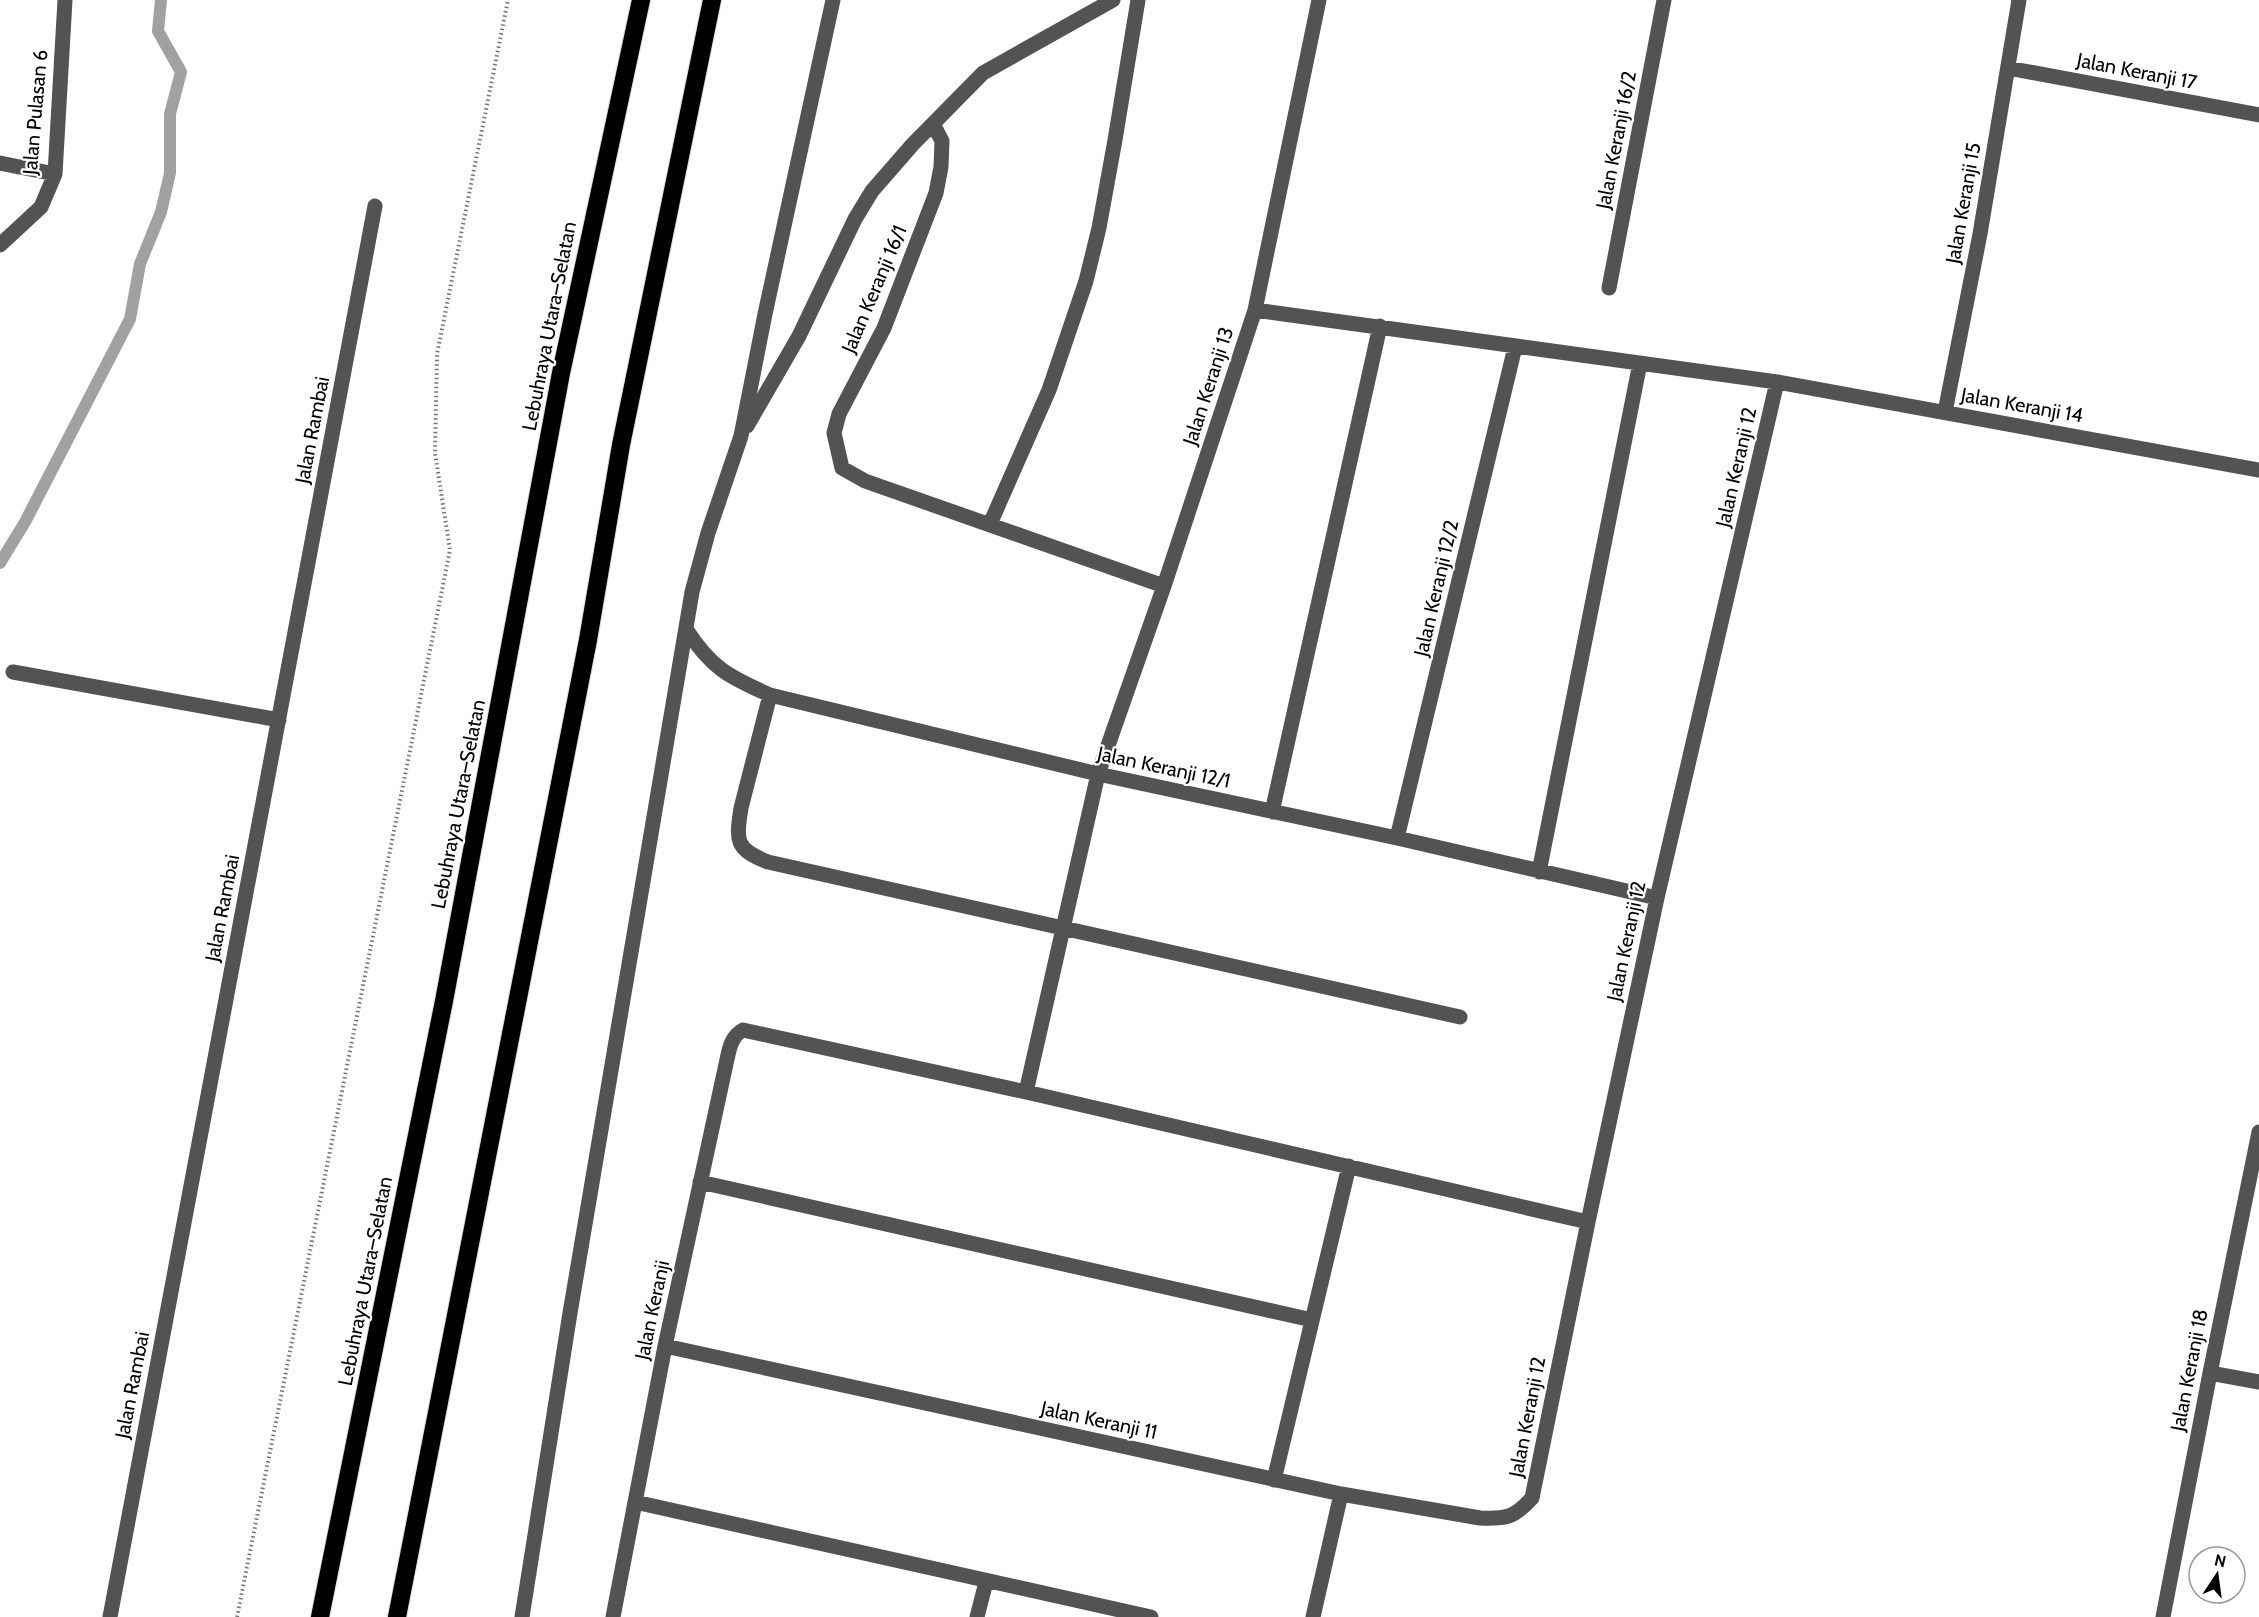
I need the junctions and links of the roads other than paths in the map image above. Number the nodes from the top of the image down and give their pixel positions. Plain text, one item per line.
1 (65, 0) edge
2 (641, 0) edge
3 (712, 0) edge
4 (833, 0) edge
5 (1113, 0) edge
6 (1138, 0) edge
7 (1319, 0) edge
8 (1664, 0) edge
9 (2019, 0) edge
10 (2008, 68) junction
11 (2259, 115) edge
12 (933, 124) junction
13 (0, 163) edge
14 (55, 174) junction
15 (375, 206) dead end
16 (0, 245) edge
17 (1609, 288) dead end
18 (1255, 309) junction
19 (1380, 326) junction
20 (1515, 347) junction
21 (1640, 363) junction
22 (1777, 382) junction
23 (1945, 412) junction
24 (741, 436) junction
25 (2259, 470) edge
26 (990, 524) junction
27 (1164, 586) junction
28 (686, 629) junction
29 (13, 672) dead end
30 (770, 695) junction
31 (279, 720) junction
32 (1098, 774) junction
33 (1272, 812) junction
34 (1397, 838) junction
35 (1539, 872) junction
36 (1657, 898) junction
37 (1064, 927) junction
38 (1460, 1017) dead end
39 (1026, 1092) junction
40 (2259, 1132) edge
41 (1349, 1166) junction
42 (700, 1182) junction
43 (1588, 1222) junction
44 (1311, 1320) junction
45 (665, 1346) junction
46 (2210, 1373) junction
47 (2259, 1382) edge
48 (1274, 1480) junction
49 (1341, 1494) junction
50 (635, 1502) junction
51 (1524, 1508) joint
52 (986, 1582) junction
53 (110, 1617) edge
54 (320, 1617) edge
55 (397, 1617) edge
56 (522, 1617) edge
57 (613, 1617) edge
58 (977, 1617) edge
59 (1151, 1617) edge
60 (1313, 1617) edge
61 (2163, 1617) edge

1 - 14 street, Jalan Pulasan 6
2 - 54 highway, Lebuhraya Utara–Selatan
3 - 55 highway
4 - 24 street
5 - 12 street
6 - 26 street
7 - 18 street, Jalan Keranji 13
8 - 17 street, Jalan Keranji 16/2
9 - 10 street, Jalan Keranji 15
10 - 11 street, Jalan Keranji 17
10 - 23 street, Jalan Keranji 15
12 - 24 street
12 - 26 street, Jalan Keranji 16/1
13 - 14 street
14 - 16 street, Jalan Pulasan 6
15 - 31 street, Jalan Rambai
18 - 19 street, Jalan Keranji 14
18 - 27 street, Jalan Keranji 13
19 - 20 street, Jalan Keranji 14
19 - 33 street
20 - 21 street, Jalan Keranji 14
20 - 34 street, Jalan Keranji 12/2
21 - 22 street, Jalan Keranji 14
21 - 35 street
22 - 23 street, Jalan Keranji 14
22 - 36 street, Jalan Keranji 12
23 - 25 street, Jalan Keranji 14
24 - 28 street
26 - 27 street
27 - 32 street, Jalan Keranji 13
28 - 30 street, Jalan Keranji 12/1
28 - 56 street
29 - 31 street
30 - 32 street, Jalan Keranji 12/1
30 - 37 street
31 - 53 street, Jalan Rambai
32 - 33 street, Jalan Keranji 12/1
32 - 37 street, Jalan Keranji 13
33 - 34 street, Jalan Keranji 12/1
34 - 35 street, Jalan Keranji 12/1
35 - 36 street, Jalan Keranji 12/1
36 - 43 street, Jalan Keranji 12
37 - 38 street
37 - 39 street, Jalan Keranji 13
39 - 41 street
39 - 42 street, Jalan Keranji
40 - 46 street, Jalan Keranji 18
41 - 43 street
41 - 44 street
42 - 44 street
42 - 45 street, Jalan Keranji
43 - 51 street, Jalan Keranji 12
44 - 48 street
45 - 48 street, Jalan Keranji 11
45 - 50 street, Jalan Keranji
46 - 47 street
46 - 61 street, Jalan Keranji 18
48 - 49 street, Jalan Keranji 11
49 - 51 street, Jalan Keranji 11
49 - 60 street
50 - 52 street
50 - 57 street, Jalan Keranji
52 - 58 street
52 - 59 street

